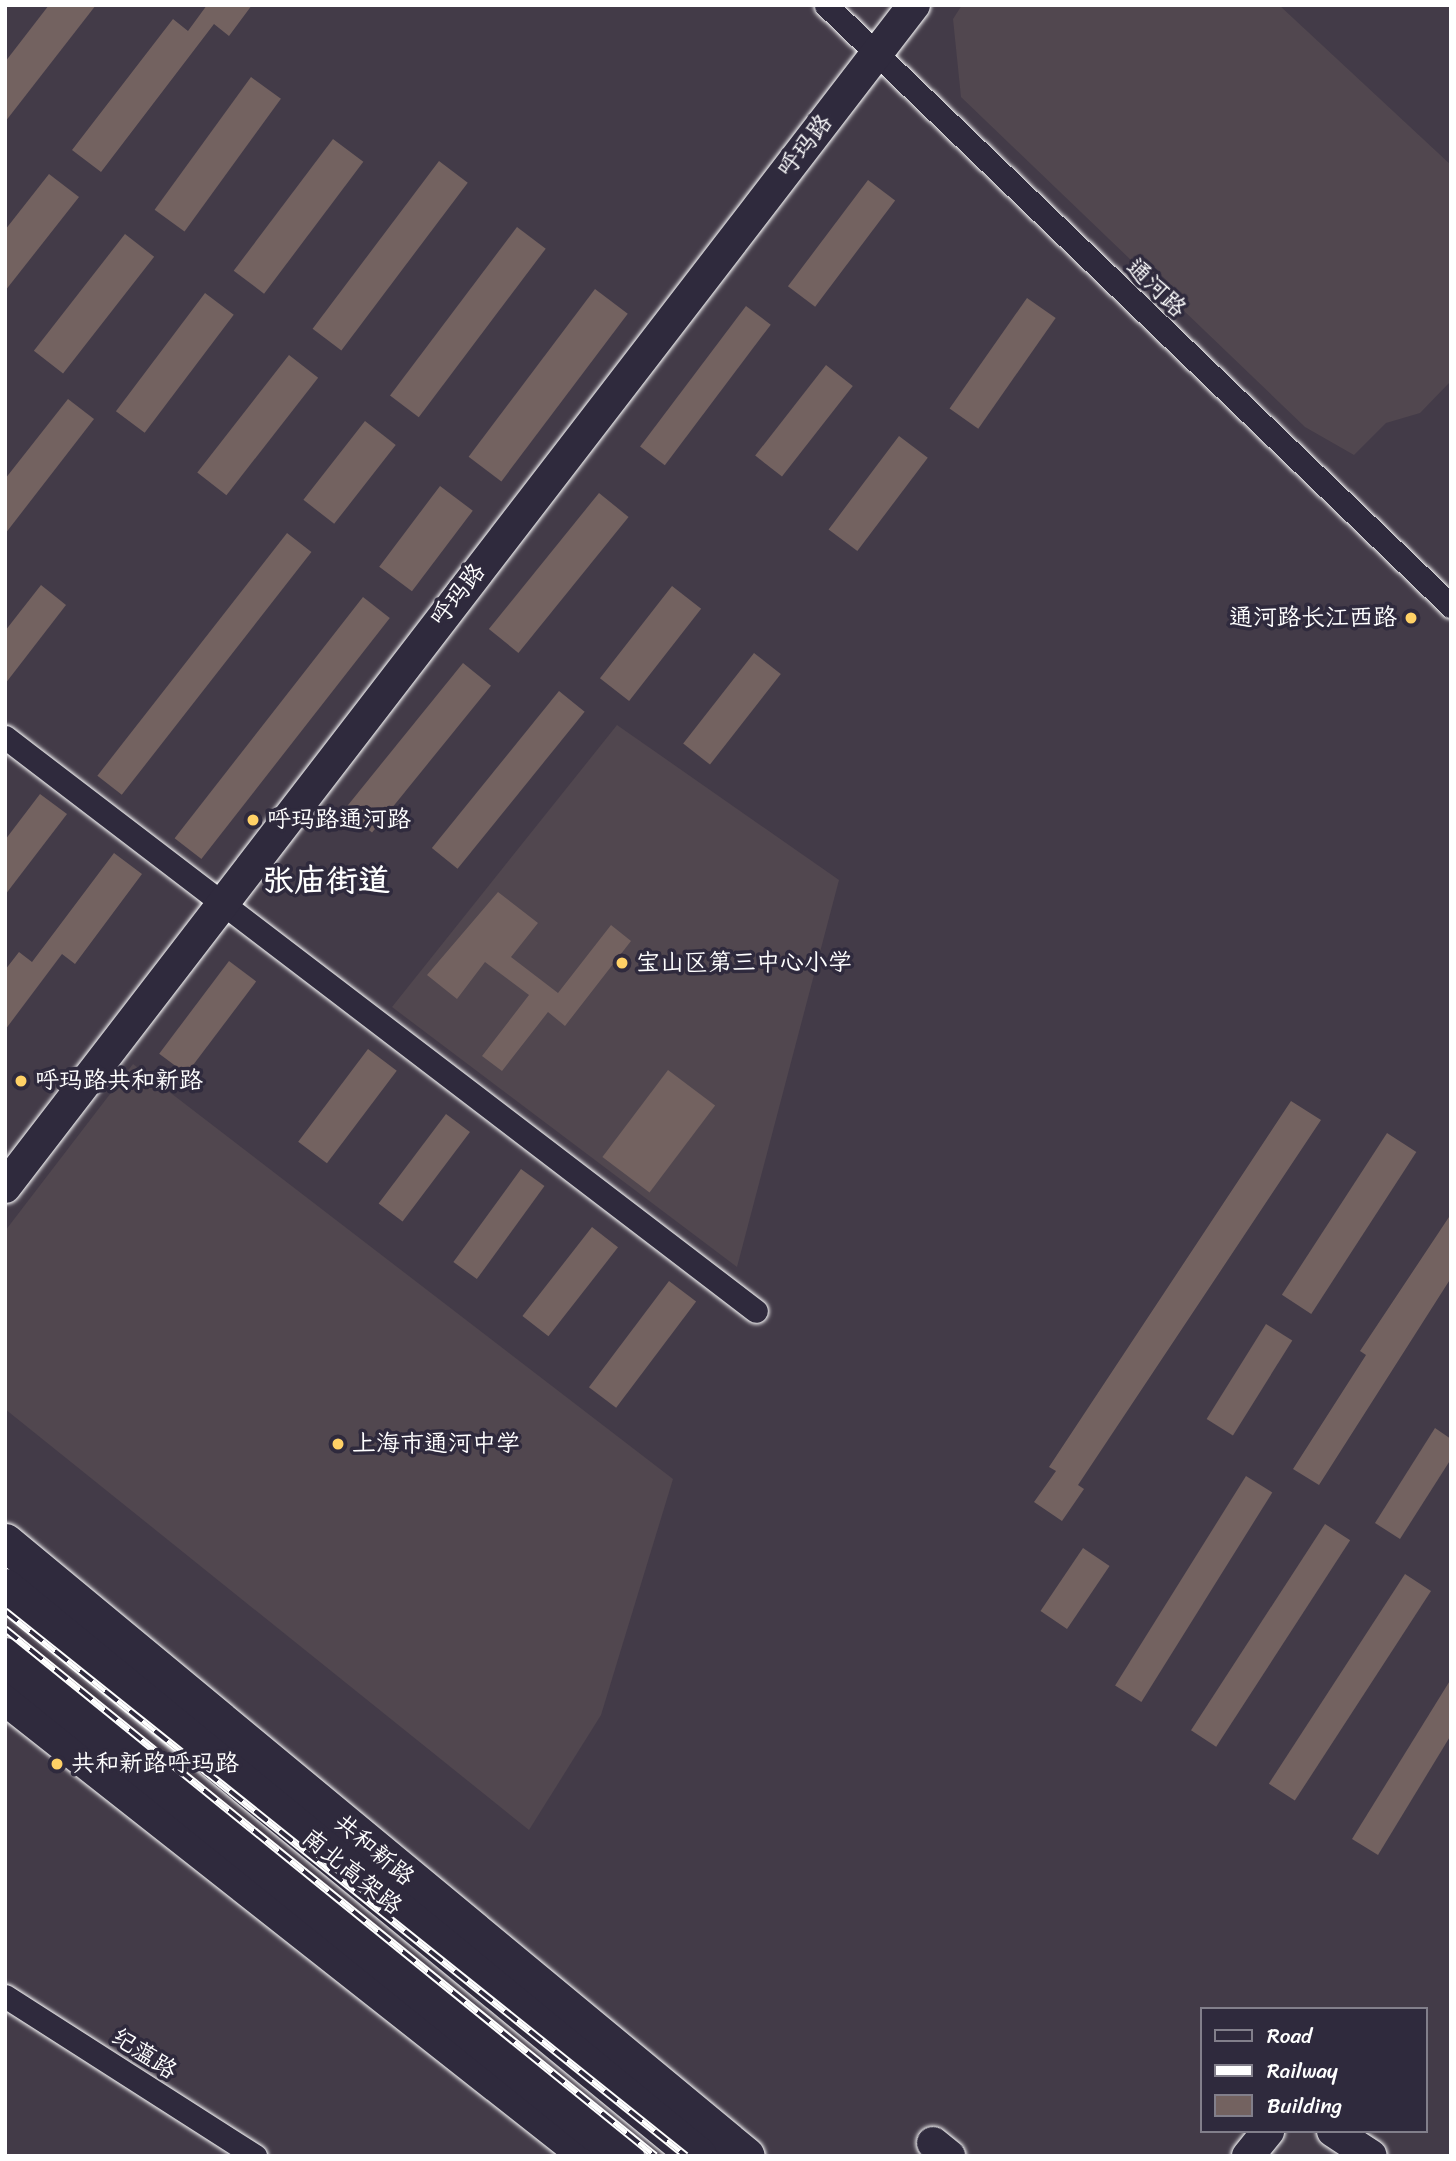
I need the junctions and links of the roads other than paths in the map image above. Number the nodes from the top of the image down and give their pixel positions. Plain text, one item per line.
1 (826, 5) edge
2 (914, 5) edge
3 (876, 54) junction
4 (1451, 606) edge
5 (5, 737) edge
6 (221, 903) junction
7 (5, 1187) edge
8 (756, 1311) dead end
9 (5, 1542) edge
10 (5, 1588) edge
11 (5, 1657) edge
12 (157, 1669) junction
13 (5, 1696) edge
14 (83, 1757) junction
15 (5, 1996) edge
16 (1266, 2133) edge
17 (1336, 2133) edge
18 (255, 2156) edge
19 (560, 2156) edge
20 (589, 2156) edge
21 (625, 2156) edge
22 (698, 2156) edge
23 (746, 2156) edge
24 (774, 2156) edge
25 (1248, 2156) edge
26 (1371, 2156) edge

1 - 3 street, 通河路
2 - 3 street, 呼玛路
3 - 4 street, 通河路
3 - 6 street, 呼玛路
5 - 6 street
6 - 7 street, 呼玛路
6 - 8 street
9 - 12 main road, 共和新路
10 - 22 highway, 南北高架路
11 - 21 highway, 南北高架路
12 - 23 main road, 共和新路
12 - 24 main road
13 - 14 main road
14 - 19 main road
14 - 20 main road
15 - 18 street, 纪蕰路
16 - 25 street
17 - 26 street

